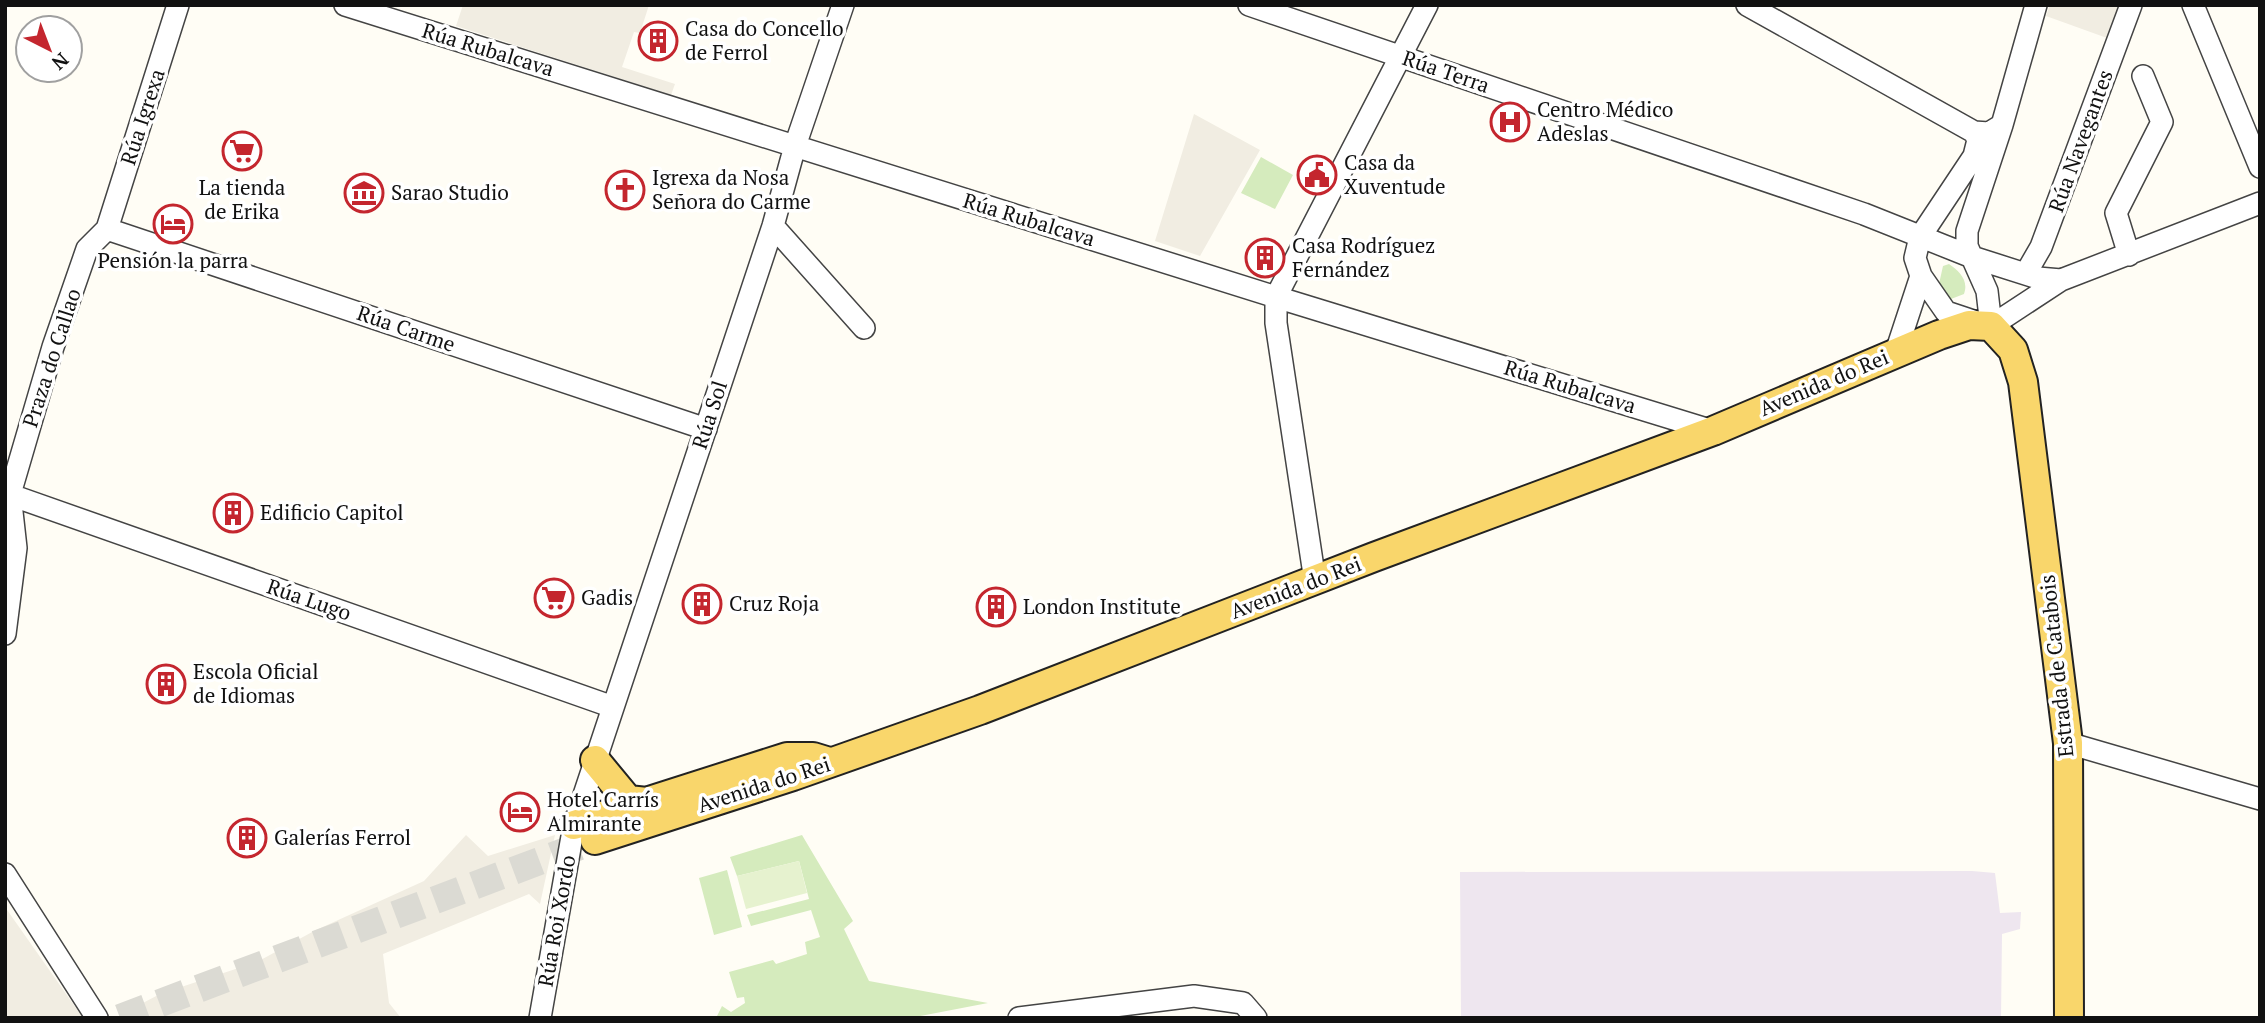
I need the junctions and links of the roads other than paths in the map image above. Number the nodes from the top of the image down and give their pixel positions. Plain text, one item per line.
1 (178, 5) edge
2 (345, 5) edge
3 (843, 5) edge
4 (1249, 5) edge
5 (1427, 5) edge
6 (1747, 5) edge
7 (2036, 5) edge
8 (2132, 5) edge
9 (2191, 8) edge
10 (1400, 57) junction
11 (2143, 76) dead end
12 (2003, 125) junction
13 (1974, 132) junction
14 (795, 146) junction
15 (2260, 167) edge
16 (2260, 203) edge
17 (773, 226) junction
18 (107, 229) junction
19 (1920, 237) junction
20 (2129, 255) junction
21 (1972, 257) junction
22 (2026, 274) junction
23 (1921, 276) junction
24 (2061, 280) junction
25 (1276, 297) junction
26 (1991, 326) junction
27 (864, 328) dead end
28 (1896, 352) junction
29 (706, 429) junction
30 (1713, 431) junction
31 (8, 494) edge
32 (11, 547) edge
33 (1315, 581) junction
34 (5, 634) edge
35 (613, 707) junction
36 (2068, 743) junction
37 (595, 760) junction
38 (832, 763) junction
39 (2260, 799) edge
40 (647, 802) junction
41 (585, 832) junction
42 (5, 874) edge
43 (1250, 1010) edge
44 (97, 1018) edge
45 (540, 1018) edge
46 (1019, 1018) edge
47 (2069, 1018) edge

1 - 18 street, Rúa Igrexa
2 - 14 street, Rúa Rubalcava
3 - 14 street, Rúa Sol
4 - 10 street, Rúa Terra
5 - 10 street
6 - 13 street
7 - 12 street
8 - 22 street, Rúa Navegantes
9 - 15 street
10 - 19 street, Rúa Terra
10 - 25 street
11 - 20 street
12 - 13 street
12 - 21 street
13 - 19 street
14 - 17 street, Rúa Sol
14 - 25 street, Rúa Rubalcava
16 - 20 street
17 - 27 street
17 - 29 street, Rúa Sol
18 - 29 street, Rúa Carme
18 - 31 street, Praza do Callao
19 - 21 street, Rúa Terra
19 - 23 street
20 - 24 street
21 - 22 street, Rúa Terra
21 - 26 street
22 - 24 street, Rúa Terra
23 - 26 street
23 - 28 street
24 - 26 street
25 - 30 street, Rúa Rubalcava
25 - 33 street
26 - 28 main road, Avenida do Rei
26 - 36 main road, Estrada de Catabois
28 - 30 main road, Avenida do Rei
29 - 35 street, Rúa Sol
30 - 33 main road, Avenida do Rei
31 - 32 street
31 - 35 street, Rúa Lugo
32 - 34 street
33 - 38 main road, Avenida do Rei
35 - 37 street, Rúa Sol
36 - 39 street
36 - 47 main road, Estrada de Catabois
37 - 40 main road
37 - 41 street, Rúa Sol
38 - 40 main road
38 - 41 main road, Avenida do Rei
40 - 41 main road
41 - 45 street, Rúa Roi Xordo
42 - 44 street
43 - 46 street

